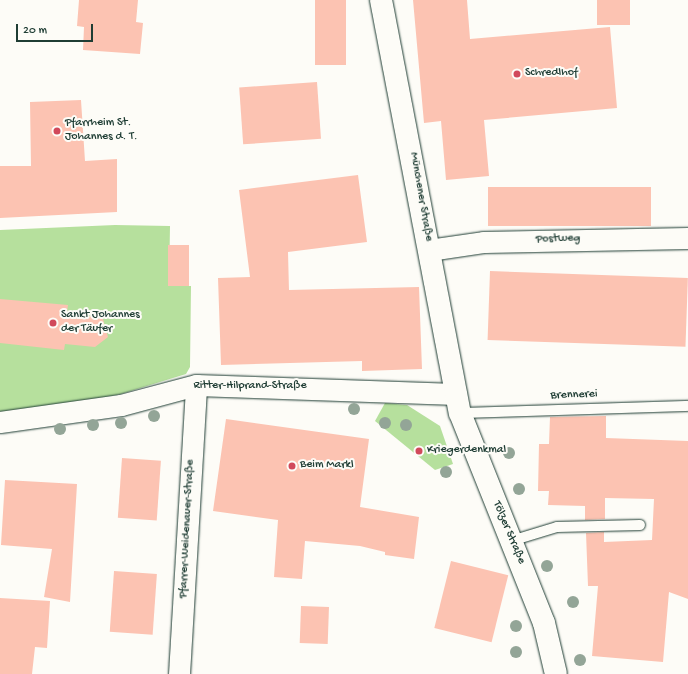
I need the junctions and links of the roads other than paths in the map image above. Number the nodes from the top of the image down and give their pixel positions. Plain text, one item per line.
1 (381, 0) edge
2 (688, 238) edge
3 (429, 250) junction
4 (196, 384) junction
5 (458, 403) junction
6 (688, 406) edge
7 (0, 422) edge
8 (640, 525) dead end
9 (511, 541) junction
10 (179, 674) edge
11 (556, 674) edge

1 - 3 main road, Münchener Straße
2 - 3 street, Postweg
3 - 5 main road, Münchener Straße
4 - 5 street, Ritter-Hilprand-Straße
4 - 7 street, Ritter-Hilprand-Straße
4 - 10 street, Pfarrer-Weidenauer-Straße
5 - 6 lane, Brennerei
5 - 9 main road, Tölzer Straße
8 - 9 lane
9 - 11 main road, Tölzer Straße

